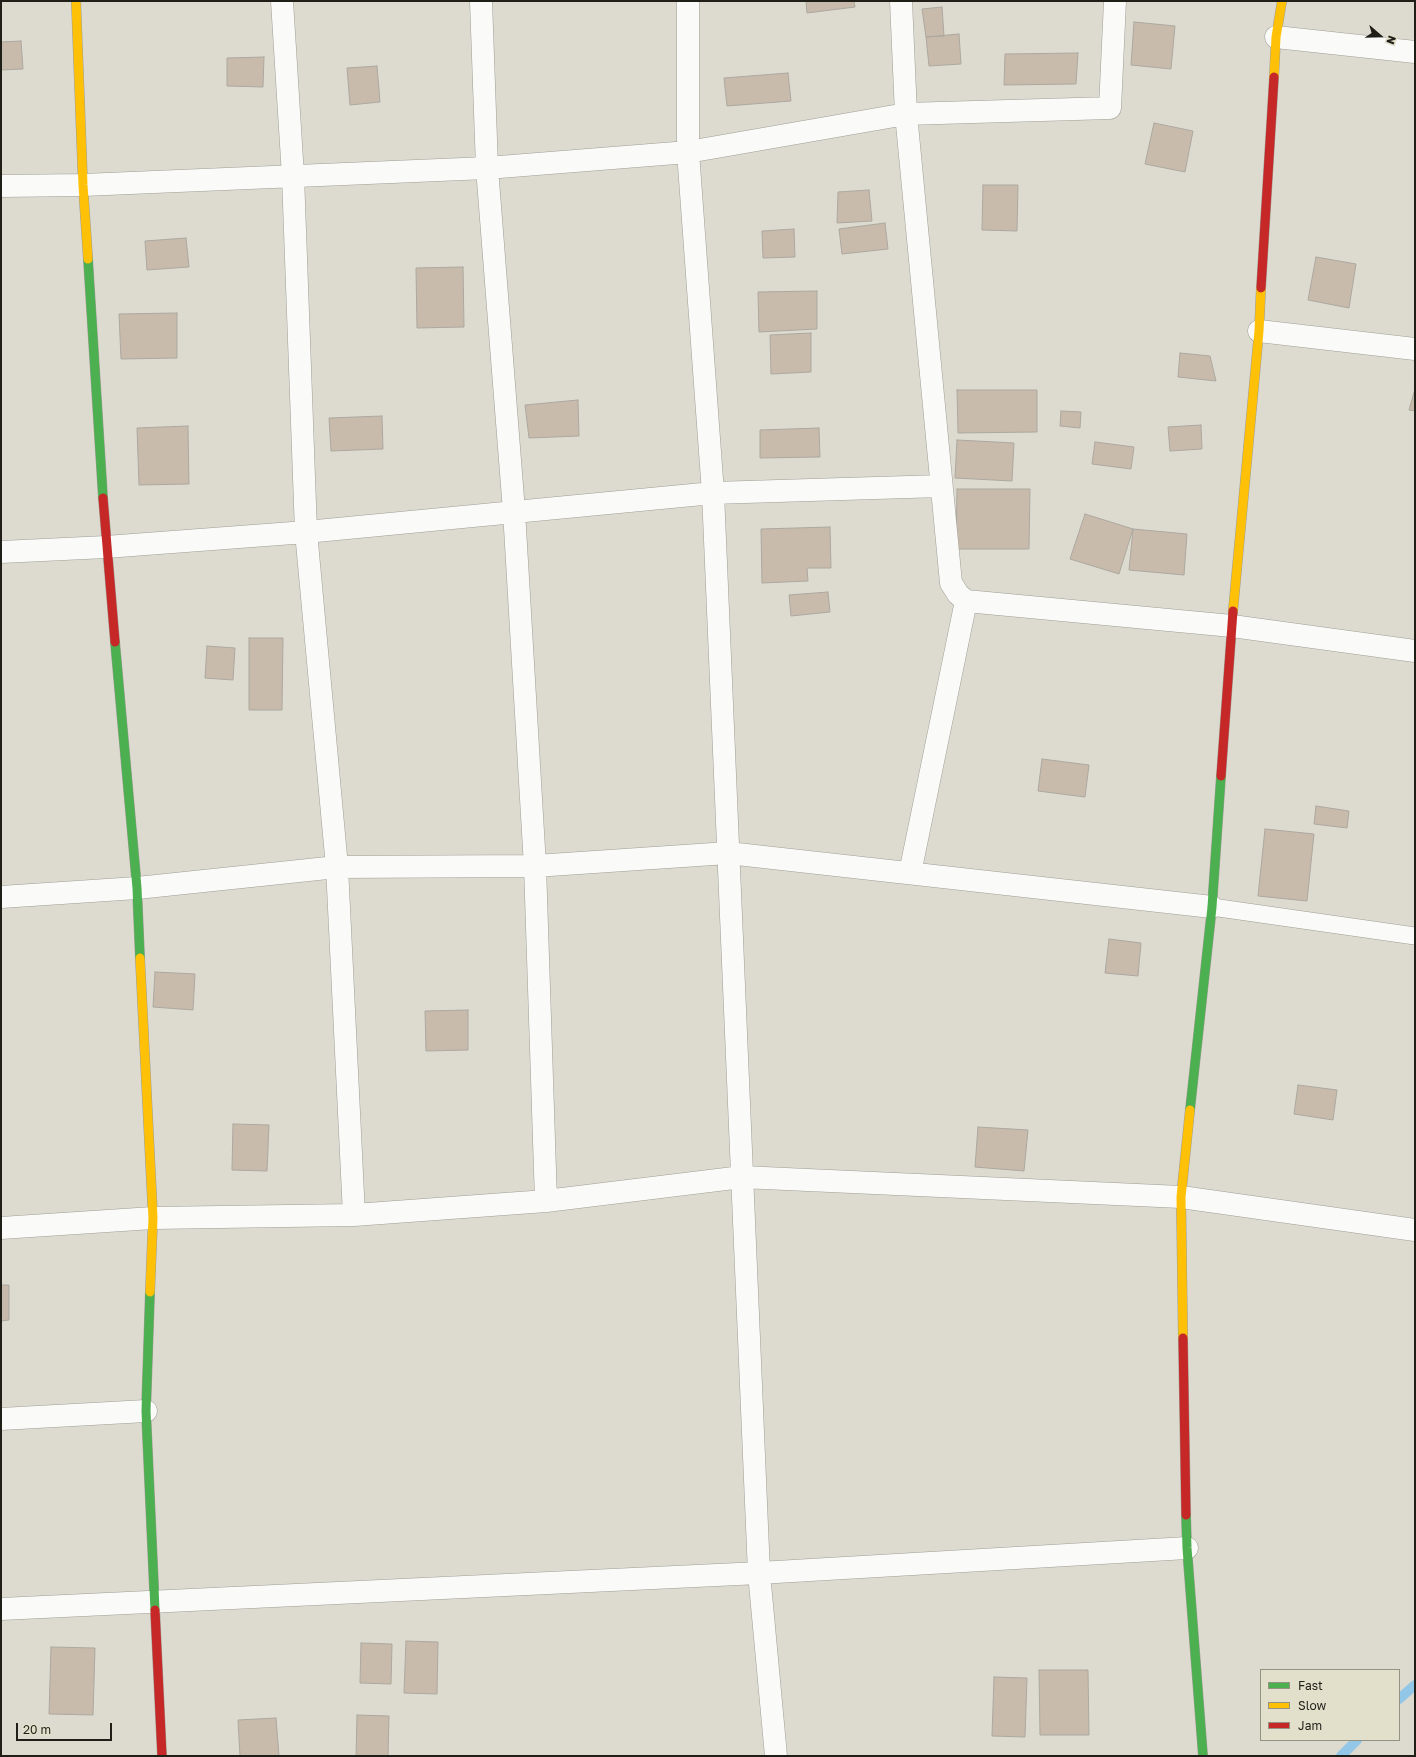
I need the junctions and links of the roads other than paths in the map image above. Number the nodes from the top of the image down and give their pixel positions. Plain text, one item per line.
1 (76, 1) edge
2 (282, 1) edge
3 (481, 1) edge
4 (688, 1) edge
5 (901, 1) edge
6 (1115, 1) edge
7 (1282, 1) edge
8 (1276, 37) junction
9 (1415, 52) edge
10 (906, 114) junction
11 (688, 152) junction
12 (487, 168) junction
13 (293, 176) junction
14 (83, 185) junction
15 (1, 186) edge
16 (1259, 331) junction
17 (1415, 349) edge
18 (941, 486) junction
19 (713, 493) junction
20 (514, 511) junction
21 (306, 532) junction
22 (106, 547) junction
23 (1, 552) edge
24 (966, 601) junction
25 (1232, 626) junction
26 (1415, 652) edge
27 (728, 853) junction
28 (535, 866) junction
29 (337, 867) junction
30 (910, 873) junction
31 (137, 888) junction
32 (1, 897) edge
33 (1212, 907) junction
34 (1415, 936) edge
35 (742, 1177) junction
36 (1180, 1197) junction
37 (546, 1201) junction
38 (354, 1214) junction
39 (153, 1218) junction
40 (1, 1228) edge
41 (1415, 1230) edge
42 (146, 1411) junction
43 (1, 1419) edge
44 (1187, 1548) junction
45 (759, 1573) junction
46 (154, 1602) junction
47 (1, 1609) edge
48 (162, 1756) edge
49 (776, 1756) edge
50 (1203, 1756) edge

1 - 14 street
2 - 13 street
3 - 12 street
4 - 11 street
5 - 10 street
6 - 10 street
7 - 8 street
8 - 9 street
8 - 16 street
10 - 11 street
10 - 18 street
11 - 12 street
11 - 19 street
12 - 13 street
12 - 20 street
13 - 14 street
13 - 21 street
14 - 15 street
14 - 22 street
16 - 17 street
16 - 25 street
18 - 19 street
18 - 24 street
19 - 20 street
19 - 27 street
20 - 21 street
20 - 28 street
21 - 22 street
21 - 29 street
22 - 23 street
22 - 31 street
24 - 25 street
24 - 30 street
25 - 26 street
25 - 33 street
27 - 28 street
27 - 30 street
27 - 35 street
28 - 29 street
28 - 37 street
29 - 31 street
29 - 38 street
30 - 33 street
31 - 32 street
31 - 39 street
33 - 34 lane
33 - 36 street
35 - 36 street
35 - 37 street
35 - 45 street
36 - 41 street
36 - 44 street
37 - 38 street
38 - 39 street
39 - 40 street
39 - 42 street
42 - 43 street
42 - 46 street
44 - 45 street
44 - 50 street
45 - 46 street
45 - 49 street
46 - 47 street
46 - 48 street

